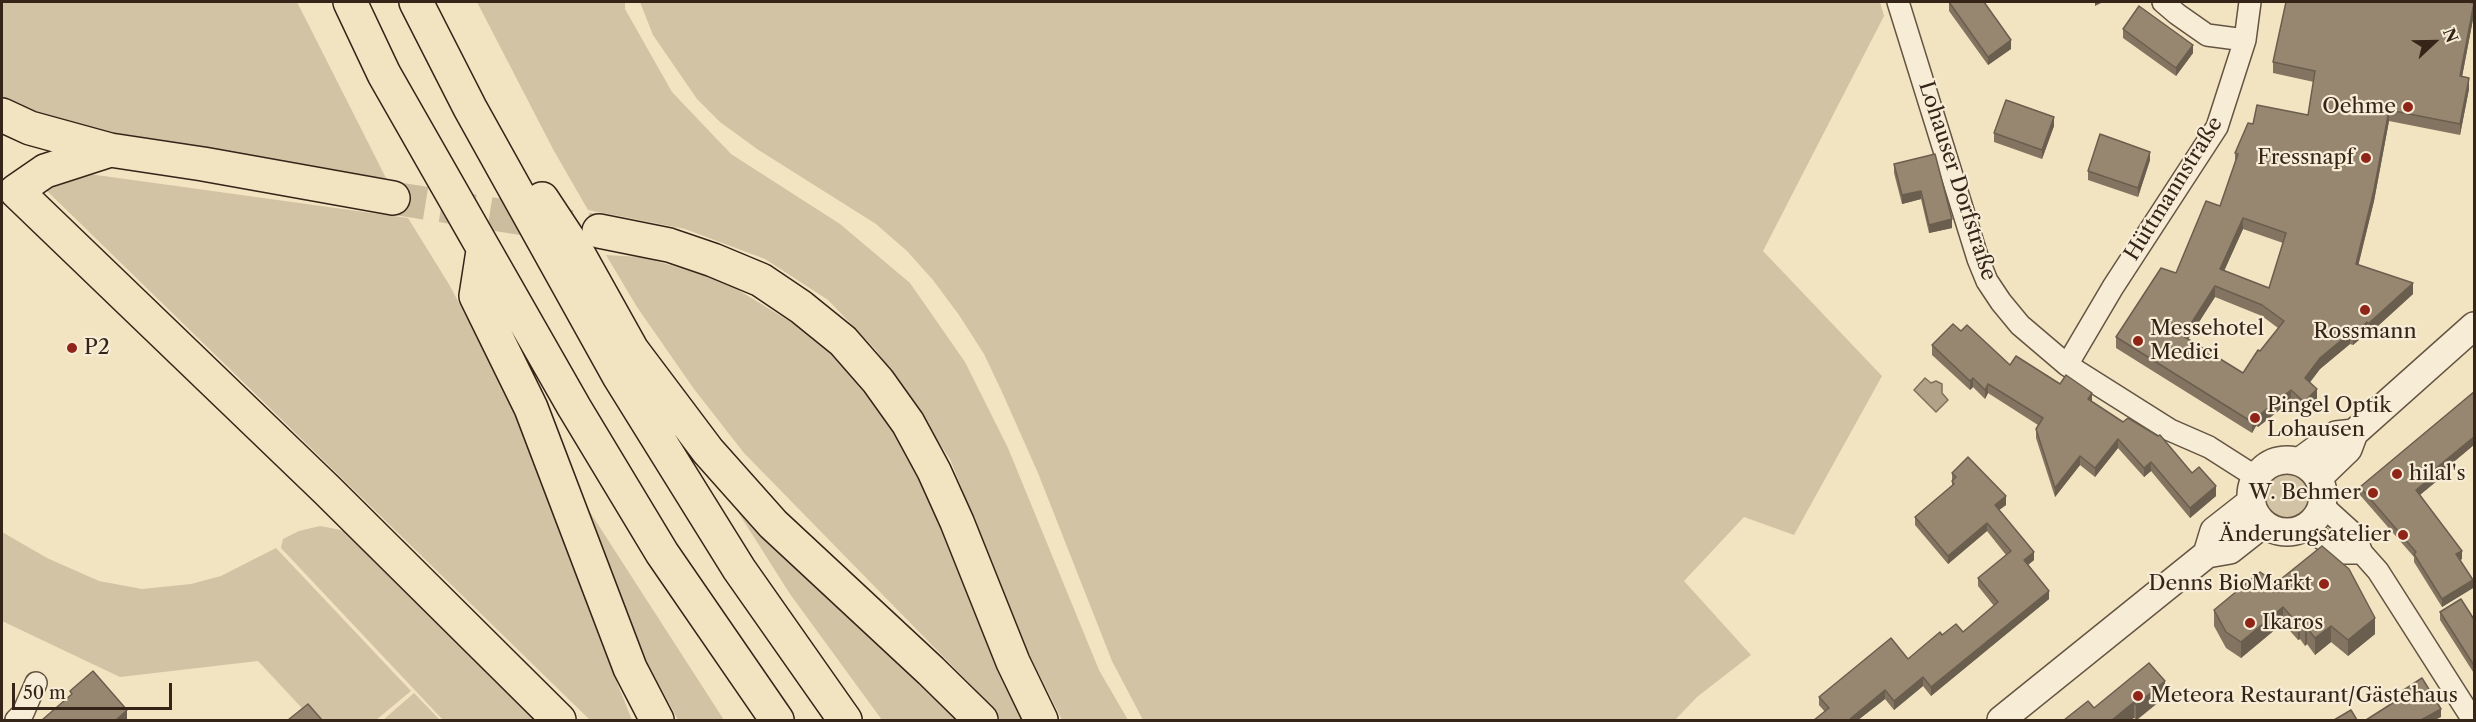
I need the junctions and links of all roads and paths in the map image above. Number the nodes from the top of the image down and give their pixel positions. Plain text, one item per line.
1 (350, 2) edge
2 (416, 2) edge
3 (1898, 2) edge
4 (2163, 2) edge
5 (2250, 2) edge
6 (2245, 40) junction
7 (470, 108) junction
8 (2, 115) edge
9 (110, 150) junction
10 (9, 183) edge
11 (393, 198) tunnel mouth
12 (599, 231) tunnel mouth
13 (483, 251) junction
14 (2475, 326) edge
15 (2067, 365) junction
16 (2309, 469) junction
17 (2257, 501) junction
18 (2323, 506) junction
19 (2306, 528) junction
20 (2362, 553) junction
21 (36, 683) dead end
22 (16, 720) edge
23 (559, 720) edge
24 (657, 720) edge
25 (777, 720) edge
26 (845, 720) edge
27 (981, 720) edge
28 (1041, 720) edge
29 (2001, 720) edge
30 (2473, 720) edge

1 - 13 main road
2 - 7 main road
3 - 15 street, Lohauser Dorfstraße
4 - 6 street
5 - 6 street, Hüttmannstraße
6 - 15 street, Hüttmannstraße
7 - 26 main road
7 - 27 main road
8 - 9 main road
9 - 10 main road
9 - 11 main road
10 - 23 main road
12 - 28 main road
13 - 24 main road
13 - 25 main road
14 - 16 street
15 - 17 street, Lohauser Dorfstraße
16 - 17 street
16 - 18 street
17 - 19 street
17 - 29 street
18 - 19 street
18 - 20 street
19 - 20 street
20 - 30 street
21 - 22 street

